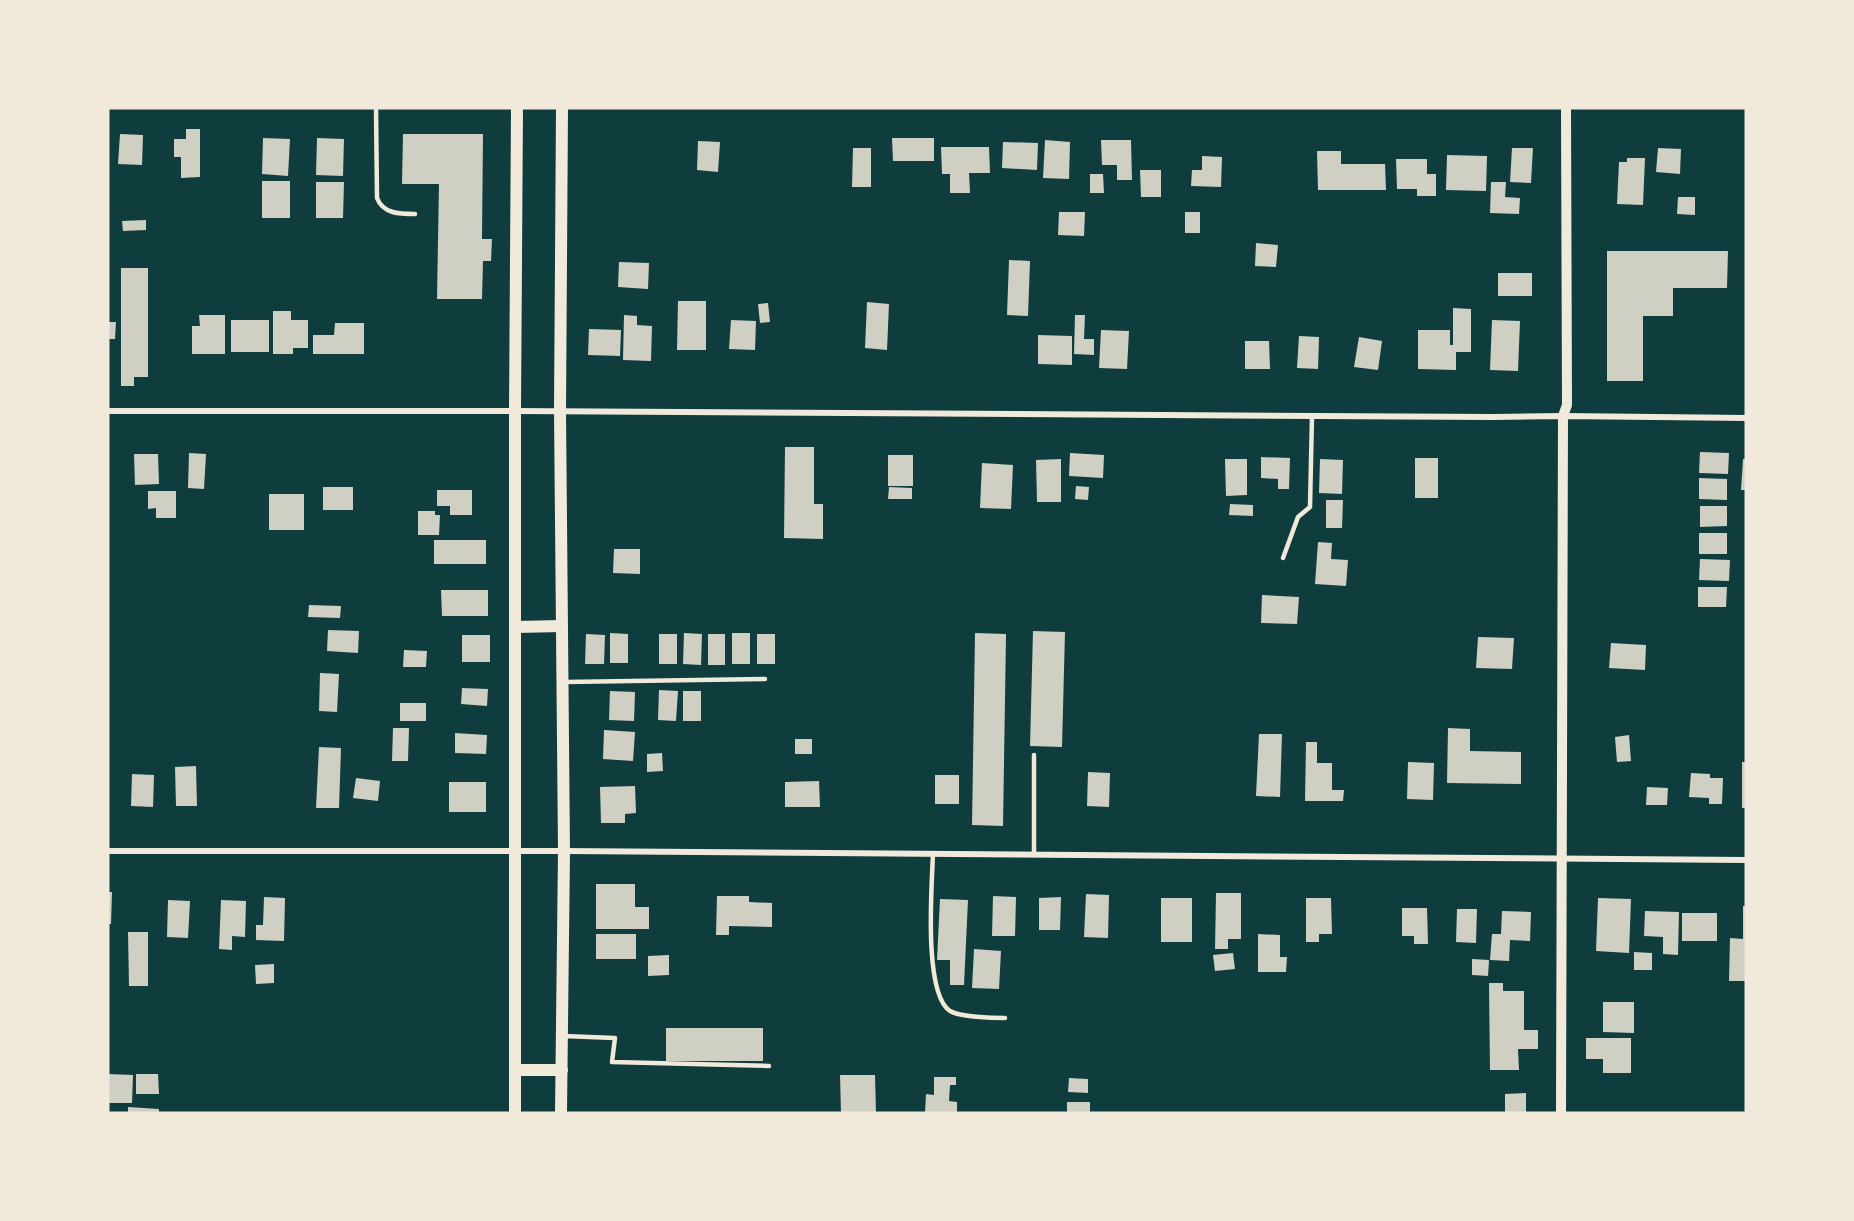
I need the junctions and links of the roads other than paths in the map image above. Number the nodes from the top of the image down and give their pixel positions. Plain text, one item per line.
1 (376, 108) edge
2 (517, 108) edge
3 (562, 108) edge
4 (1566, 108) edge
5 (416, 214) dead end
6 (108, 411) edge
7 (515, 411) junction
8 (560, 411) junction
9 (1312, 416) junction
10 (1563, 416) junction
11 (1746, 418) edge
12 (1282, 558) dead end
13 (562, 626) junction
14 (515, 627) junction
15 (765, 679) dead end
16 (562, 682) junction
17 (1034, 755) dead end
18 (515, 850) junction
19 (564, 850) junction
20 (108, 851) edge
21 (933, 853) junction
22 (1034, 854) junction
23 (1562, 859) junction
24 (1746, 860) edge
25 (1005, 1018) dead end
26 (562, 1036) junction
27 (769, 1066) dead end
28 (515, 1070) junction
29 (562, 1070) junction
30 (515, 1113) edge
31 (561, 1113) edge
32 (1561, 1113) edge

1 - 5 lane
2 - 7 main road
3 - 8 main road
4 - 10 street
6 - 7 street
7 - 8 street
7 - 14 main road
8 - 9 street
8 - 13 main road
9 - 10 street
9 - 12 lane
10 - 11 street
10 - 23 street
13 - 14 main road
13 - 16 main road
14 - 18 main road
15 - 16 lane
16 - 19 main road
17 - 22 lane
18 - 19 street
18 - 20 street
18 - 28 main road
19 - 21 street
19 - 26 main road
21 - 22 street
21 - 25 lane
22 - 23 street
23 - 24 street
23 - 32 street
26 - 27 lane
26 - 29 main road
28 - 29 main road
28 - 30 main road
29 - 31 main road

